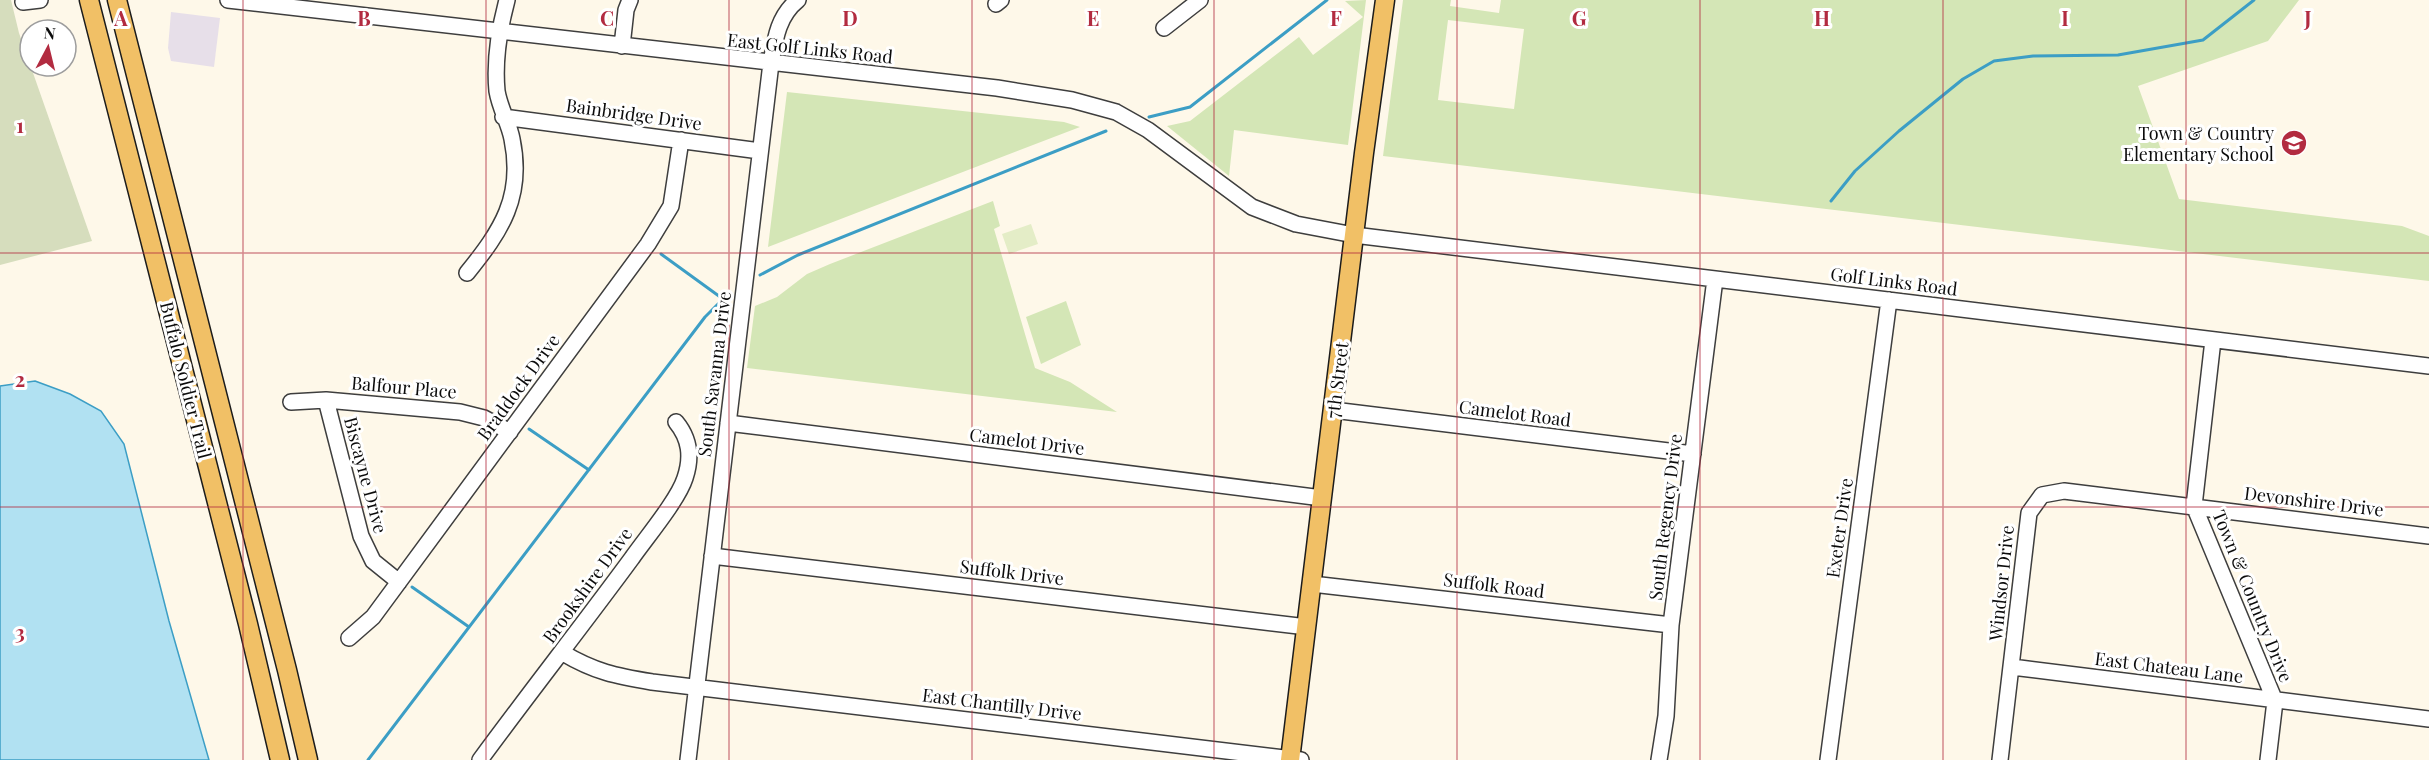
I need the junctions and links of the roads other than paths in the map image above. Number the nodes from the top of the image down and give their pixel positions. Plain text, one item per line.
1 (40, 0) edge
2 (89, 0) edge
3 (117, 0) edge
4 (228, 0) edge
5 (507, 0) edge
6 (630, 0) edge
7 (798, 0) edge
8 (1200, 0) edge
9 (1385, 0) edge
10 (23, 2) dead end
11 (333, 6) edge
12 (1164, 28) dead end
13 (499, 31) junction
14 (622, 46) junction
15 (771, 63) junction
16 (503, 117) junction
17 (681, 140) junction
18 (760, 151) junction
19 (1354, 235) junction
20 (467, 273) dead end
21 (1715, 279) junction
22 (1889, 300) junction
23 (2213, 340) junction
24 (2429, 366) edge
25 (326, 400) junction
26 (291, 402) dead end
27 (1333, 410) junction
28 (676, 422) dead end
29 (728, 423) junction
30 (510, 432) junction
31 (1693, 454) junction
32 (1322, 498) junction
33 (2194, 506) junction
34 (2429, 536) edge
35 (712, 556) junction
36 (399, 582) junction
37 (1312, 584) junction
38 (1671, 625) junction
39 (1307, 627) junction
40 (349, 638) dead end
41 (563, 653) junction
42 (2012, 667) junction
43 (698, 686) junction
44 (2275, 701) junction
45 (2429, 719) edge
46 (280, 760) edge
47 (308, 760) edge
48 (480, 760) edge
49 (688, 760) edge
50 (1294, 760) edge
51 (1659, 760) edge
52 (1828, 760) edge
53 (2000, 760) edge
54 (2268, 760) edge

1 - 10 street
2 - 46 main road, Buffalo Soldier Trail
3 - 47 main road, Buffalo Soldier Trail
4 - 11 street, East Golf Links Road
5 - 13 street
6 - 14 street
7 - 15 street, South Savanna Drive
8 - 12 street
9 - 19 main road, 7th Street
11 - 13 street, East Golf Links Road
13 - 14 street, East Golf Links Road
13 - 16 street
14 - 15 street, East Golf Links Road
15 - 18 street, South Savanna Drive
15 - 19 street, East Golf Links Road
16 - 17 street, Bainbridge Drive
16 - 20 street
17 - 18 street, Bainbridge Drive
17 - 30 street, Braddock Drive
18 - 29 street, South Savanna Drive
19 - 21 street, Golf Links Road
19 - 27 main road, 7th Street
21 - 22 street, Golf Links Road
21 - 31 street, South Regency Drive
22 - 23 street, Golf Links Road
22 - 52 street, Exeter Drive
23 - 24 street, Golf Links Road
23 - 33 street, Town & Country Drive
25 - 26 street, Balfour Place
25 - 30 street, Balfour Place
25 - 36 street, Biscayne Drive
27 - 31 street, Camelot Road
27 - 32 main road, 7th Street
28 - 41 street, Brookshire Drive
29 - 32 street, Camelot Drive
29 - 35 street, South Savanna Drive
30 - 36 street, Braddock Drive
31 - 38 street, South Regency Drive
32 - 37 main road, 7th Street
33 - 34 street, Devonshire Drive
33 - 42 street, Windsor Drive
33 - 44 street, Town & Country Drive
35 - 39 street, Suffolk Drive
35 - 43 street, South Savanna Drive
36 - 40 street, Braddock Drive
37 - 38 street, Suffolk Road
37 - 39 main road, 7th Street
38 - 51 street, South Regency Drive
39 - 50 main road, 7th Street
41 - 43 street, East Chantilly Drive
41 - 48 street, Brookshire Drive
42 - 44 street, East Chateau Lane
42 - 53 street, Windsor Drive
43 - 49 street, South Savanna Drive
43 - 50 street, East Chantilly Drive
44 - 45 street, East Chateau Lane
44 - 54 street, Town & Country Drive

